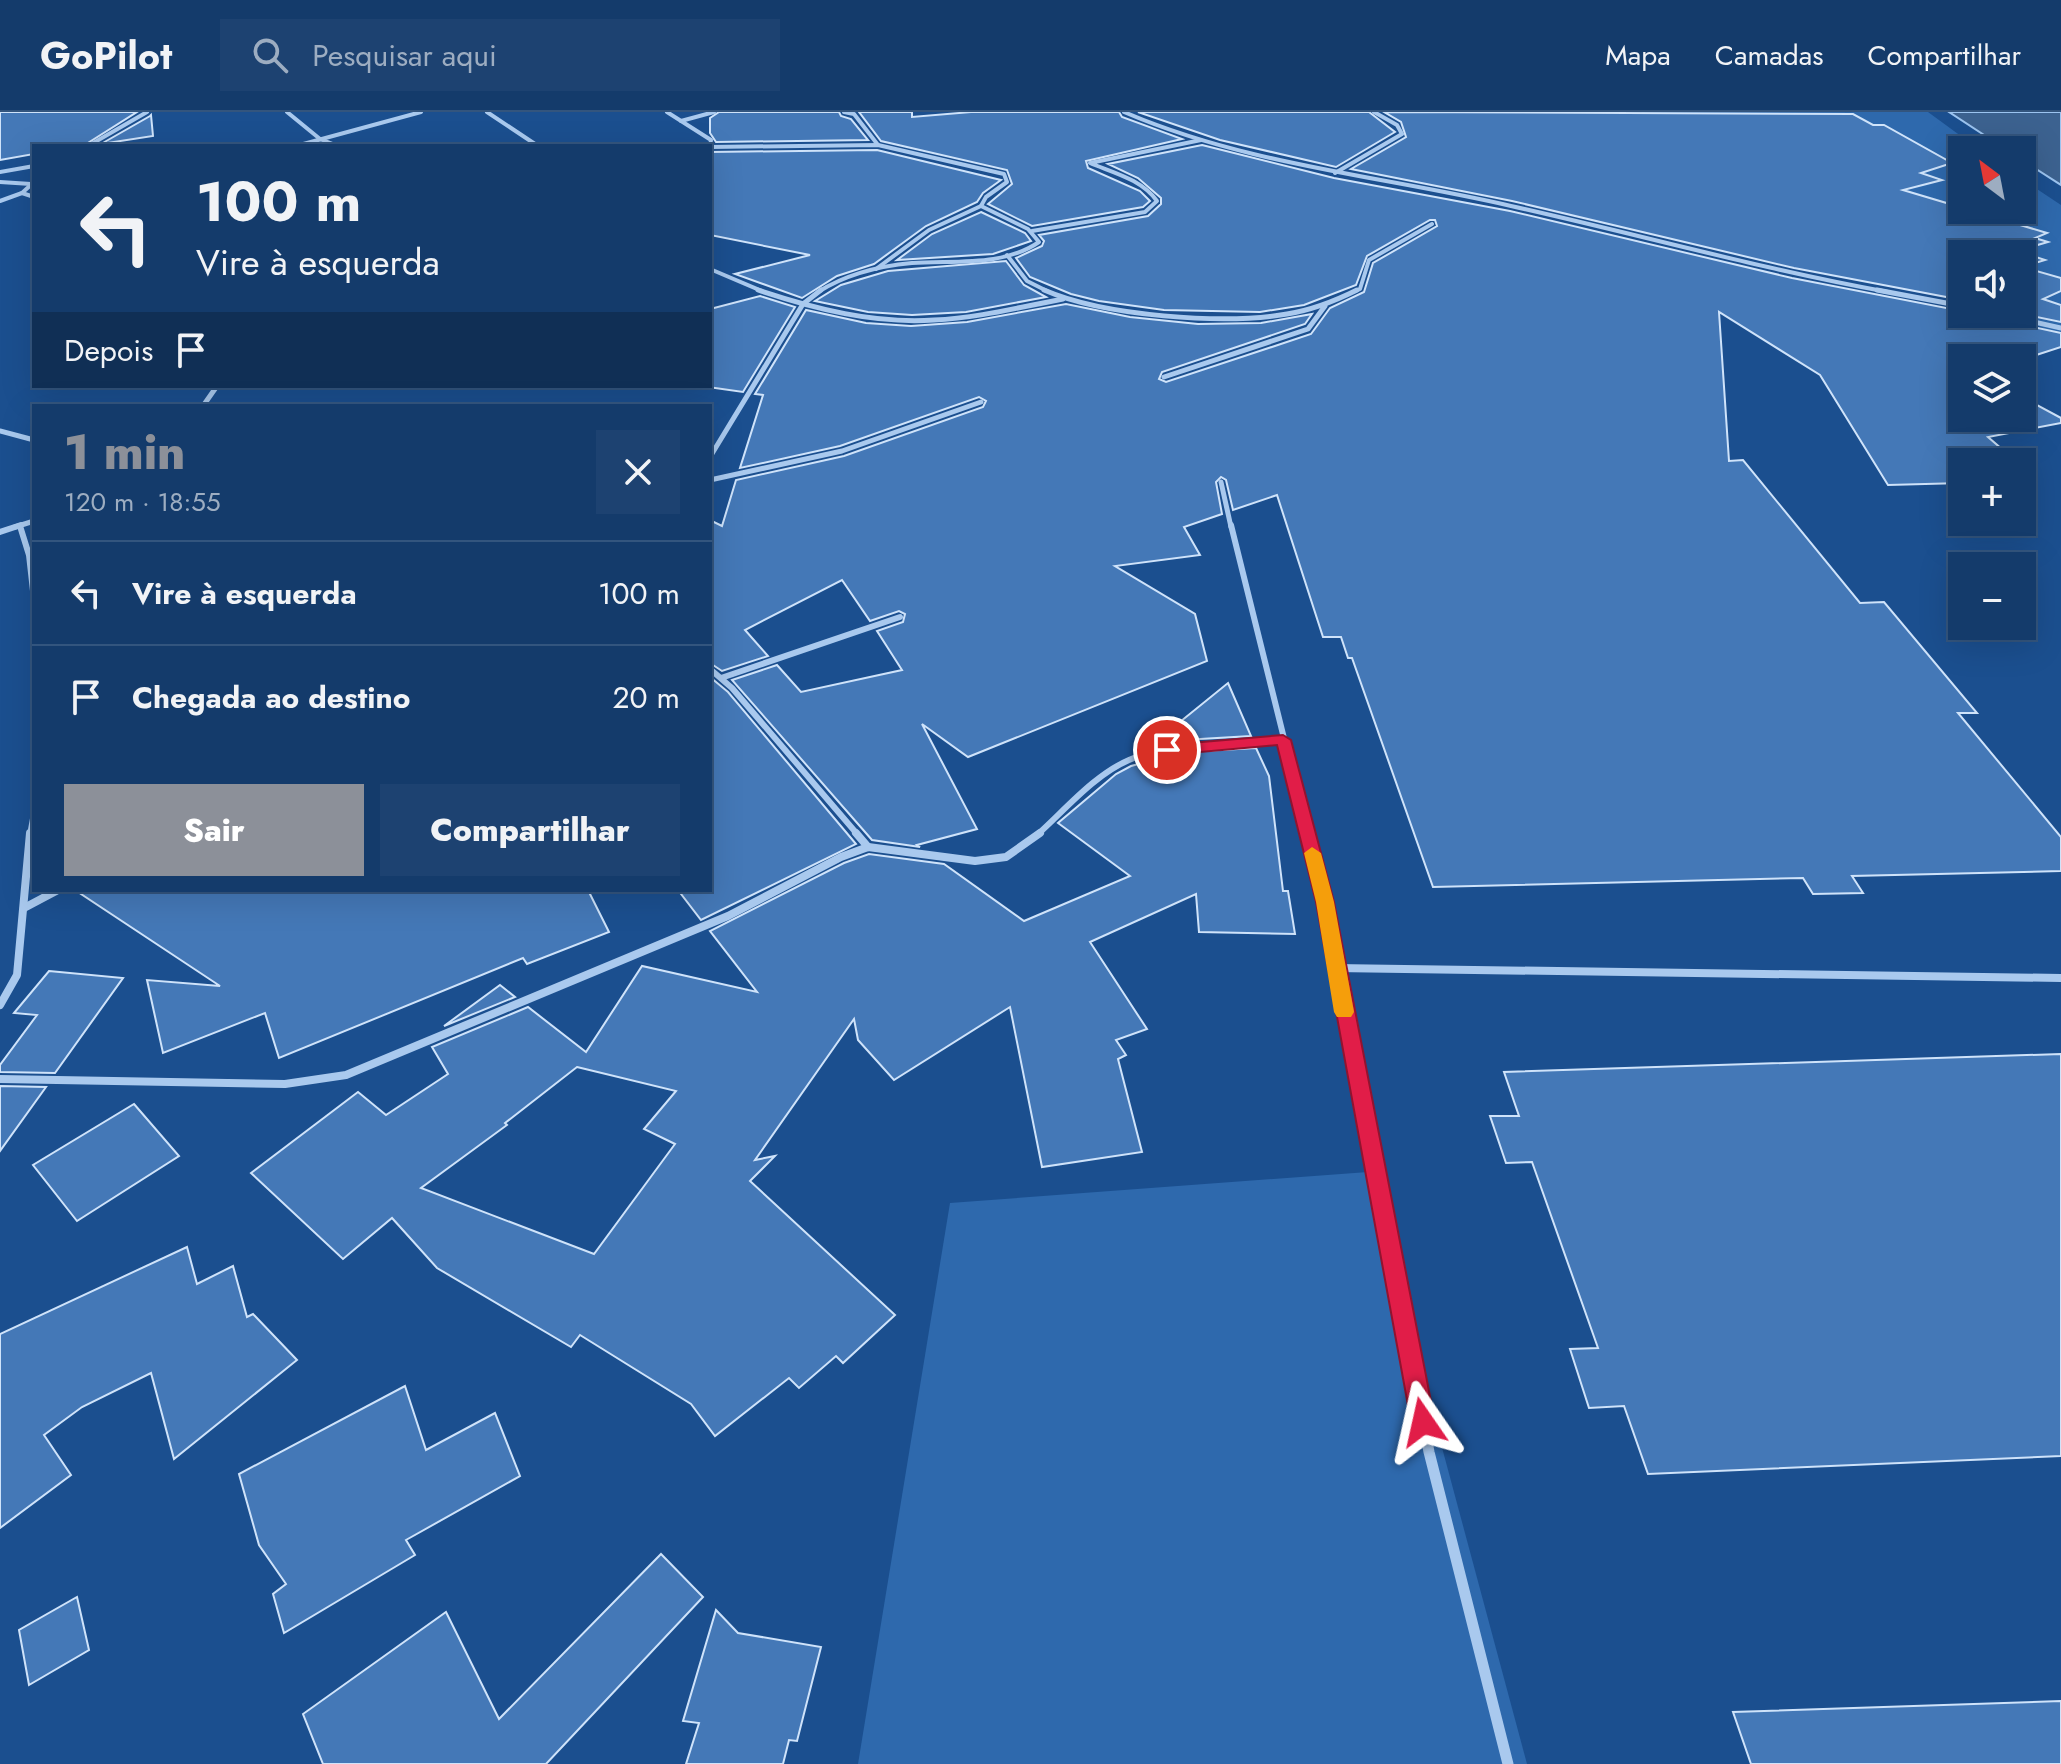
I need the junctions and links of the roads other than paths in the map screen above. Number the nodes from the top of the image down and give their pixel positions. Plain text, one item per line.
1 (147, 112) edge
2 (287, 112) edge
3 (421, 112) edge
4 (487, 112) edge
5 (667, 112) edge
6 (714, 112) edge
7 (844, 112) edge
8 (1124, 112) edge
9 (1374, 112) edge
10 (680, 121) junction
11 (320, 139) junction
12 (1202, 140) junction
13 (91, 144) edge
14 (303, 144) edge
15 (333, 144) edge
16 (535, 144) edge
17 (710, 144) edge
18 (878, 145) junction
19 (712, 146) edge
20 (32, 166) edge
21 (0, 172) edge
22 (1335, 173) junction
23 (0, 182) edge
24 (32, 184) edge
25 (32, 185) edge
26 (22, 193) junction
27 (32, 196) edge
28 (0, 201) edge
29 (981, 206) junction
30 (1432, 224) dead end
31 (1032, 231) junction
32 (1007, 255) junction
33 (712, 270) edge
34 (872, 272) junction
35 (1067, 298) junction
36 (1948, 303) edge
37 (803, 304) junction
38 (1325, 306) junction
39 (2036, 322) edge
40 (2061, 328) edge
41 (1164, 377) dead end
42 (981, 402) dead end
43 (0, 431) edge
44 (32, 439) edge
45 (712, 454) edge
46 (712, 480) edge
47 (1221, 482) dead end
48 (32, 522) edge
49 (20, 526) junction
50 (0, 532) edge
51 (32, 582) edge
52 (900, 617) dead end
53 (712, 671) edge
54 (721, 678) junction
55 (1283, 740) junction
56 (32, 818) edge
57 (868, 847) junction
58 (54, 892) edge
59 (24, 908) junction
60 (1335, 968) junction
61 (2061, 978) edge
62 (0, 1005) edge
63 (0, 1079) edge
64 (1508, 1764) edge

1 - 13 street
2 - 11 street
3 - 11 street
4 - 16 street
5 - 10 street
6 - 10 street
7 - 18 street
8 - 12 street
9 - 22 street
10 - 17 street
11 - 14 street
11 - 15 street
12 - 22 street
12 - 31 street
18 - 19 street
18 - 29 street
20 - 21 street
22 - 36 street
23 - 24 street
25 - 26 street
26 - 27 street
26 - 28 street
29 - 31 street
29 - 34 street
30 - 38 street
31 - 32 street
32 - 34 street
32 - 35 street
33 - 37 street
34 - 37 street
35 - 37 street
35 - 38 street
37 - 45 street
38 - 41 street
39 - 40 street
42 - 46 street
43 - 44 street
47 - 55 street
48 - 49 street
49 - 50 street
49 - 51 street
52 - 54 street
53 - 54 street
54 - 57 street
55 - 57 street
55 - 60 street
56 - 59 street
57 - 63 street
58 - 59 street
59 - 62 street
60 - 61 street
60 - 64 street

